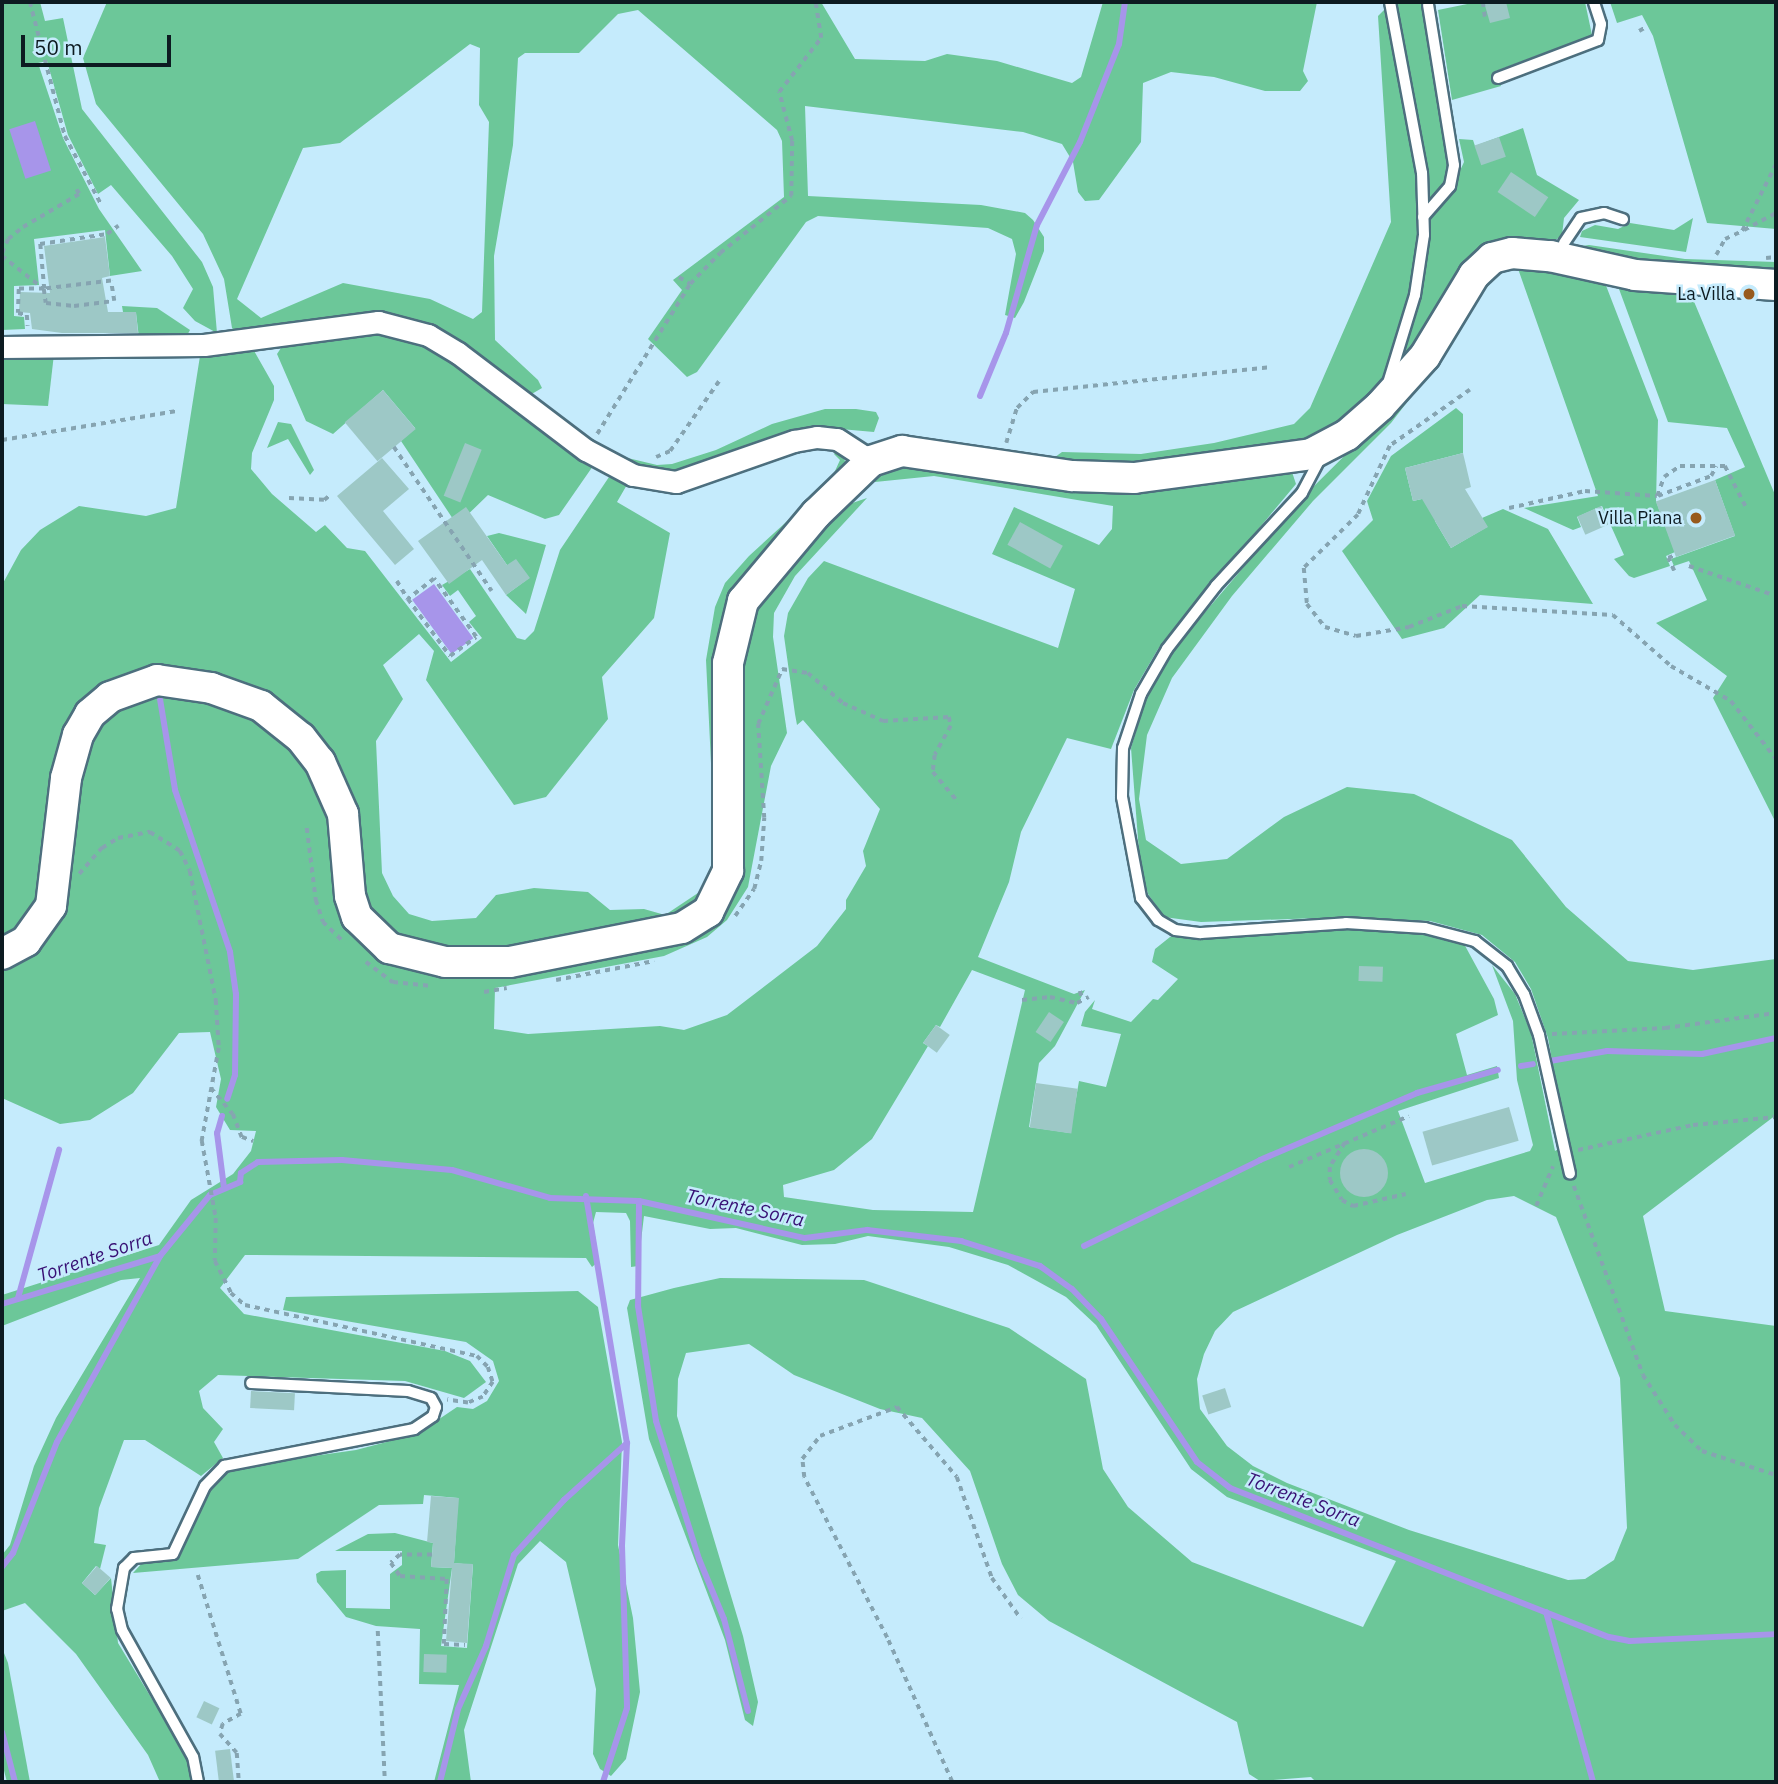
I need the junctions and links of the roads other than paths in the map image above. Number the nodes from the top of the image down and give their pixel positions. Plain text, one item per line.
1 (1390, 2) edge
2 (1594, 2) edge
3 (1428, 5) dead end
4 (1498, 78) dead end
5 (1423, 217) junction
6 (1623, 219) dead end
7 (1563, 243) dead end
8 (1776, 285) edge
9 (2, 347) edge
10 (1380, 406) junction
11 (1326, 446) junction
12 (871, 461) junction
13 (2, 954) edge
14 (1570, 1174) road end
15 (251, 1383) dead end
16 (198, 1782) edge

1 - 5 lane
2 - 4 lane
3 - 5 lane
5 - 10 lane
6 - 7 lane
8 - 10 street
9 - 12 street
10 - 11 street
11 - 12 street
11 - 14 lane
12 - 13 street
15 - 16 lane

